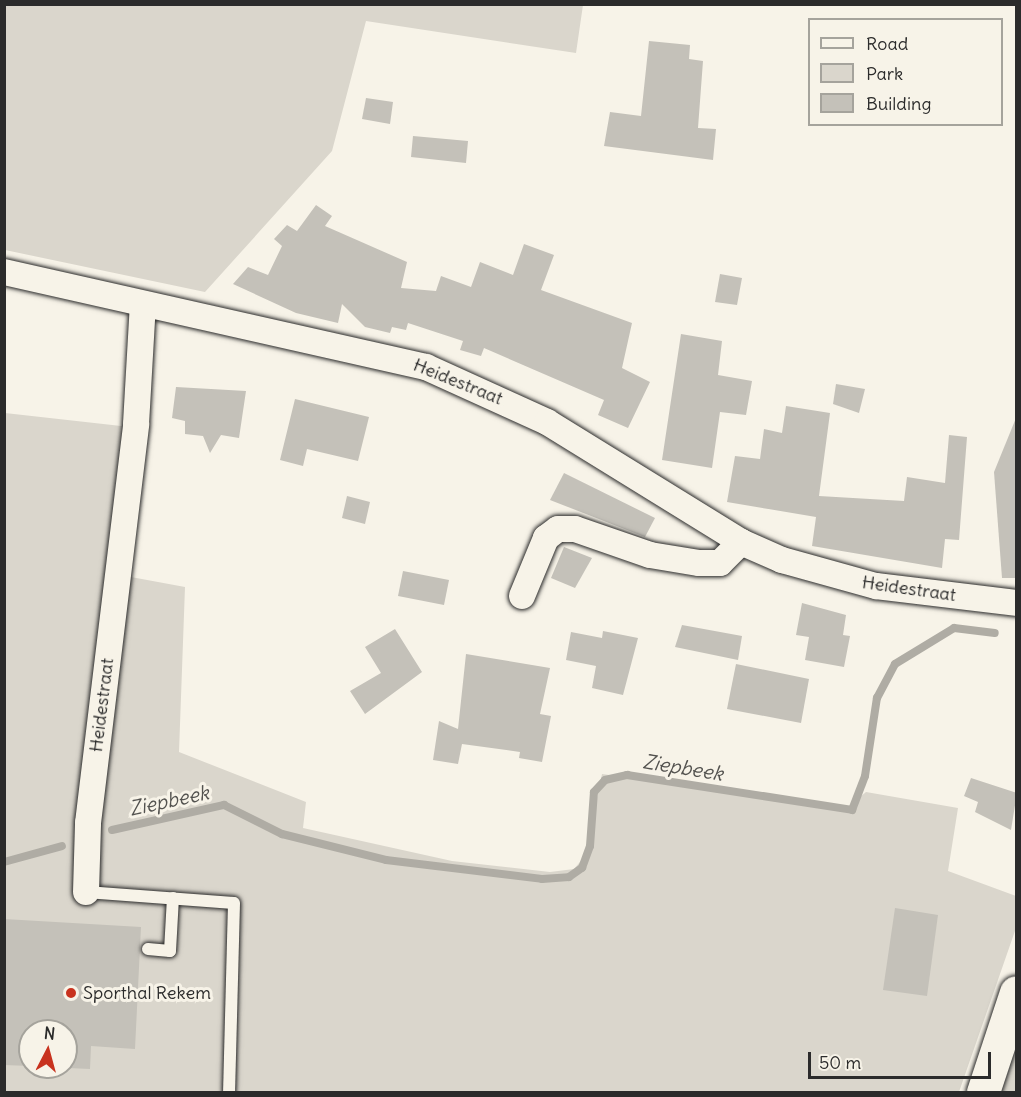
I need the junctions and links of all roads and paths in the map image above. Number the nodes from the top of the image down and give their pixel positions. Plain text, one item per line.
1 (4, 272) edge
2 (143, 304) junction
3 (741, 542) junction
4 (522, 596) dead end
5 (1015, 602) edge
6 (86, 892) joint
7 (173, 898) junction
8 (148, 949) dead end
9 (1017, 992) edge
10 (229, 1092) edge
11 (983, 1092) edge

1 - 2 street, Heidestraat
2 - 3 street, Heidestraat
2 - 6 street, Heidestraat
3 - 4 street
3 - 5 street, Heidestraat
6 - 7 lane
7 - 8 lane
7 - 10 lane
9 - 11 main road

